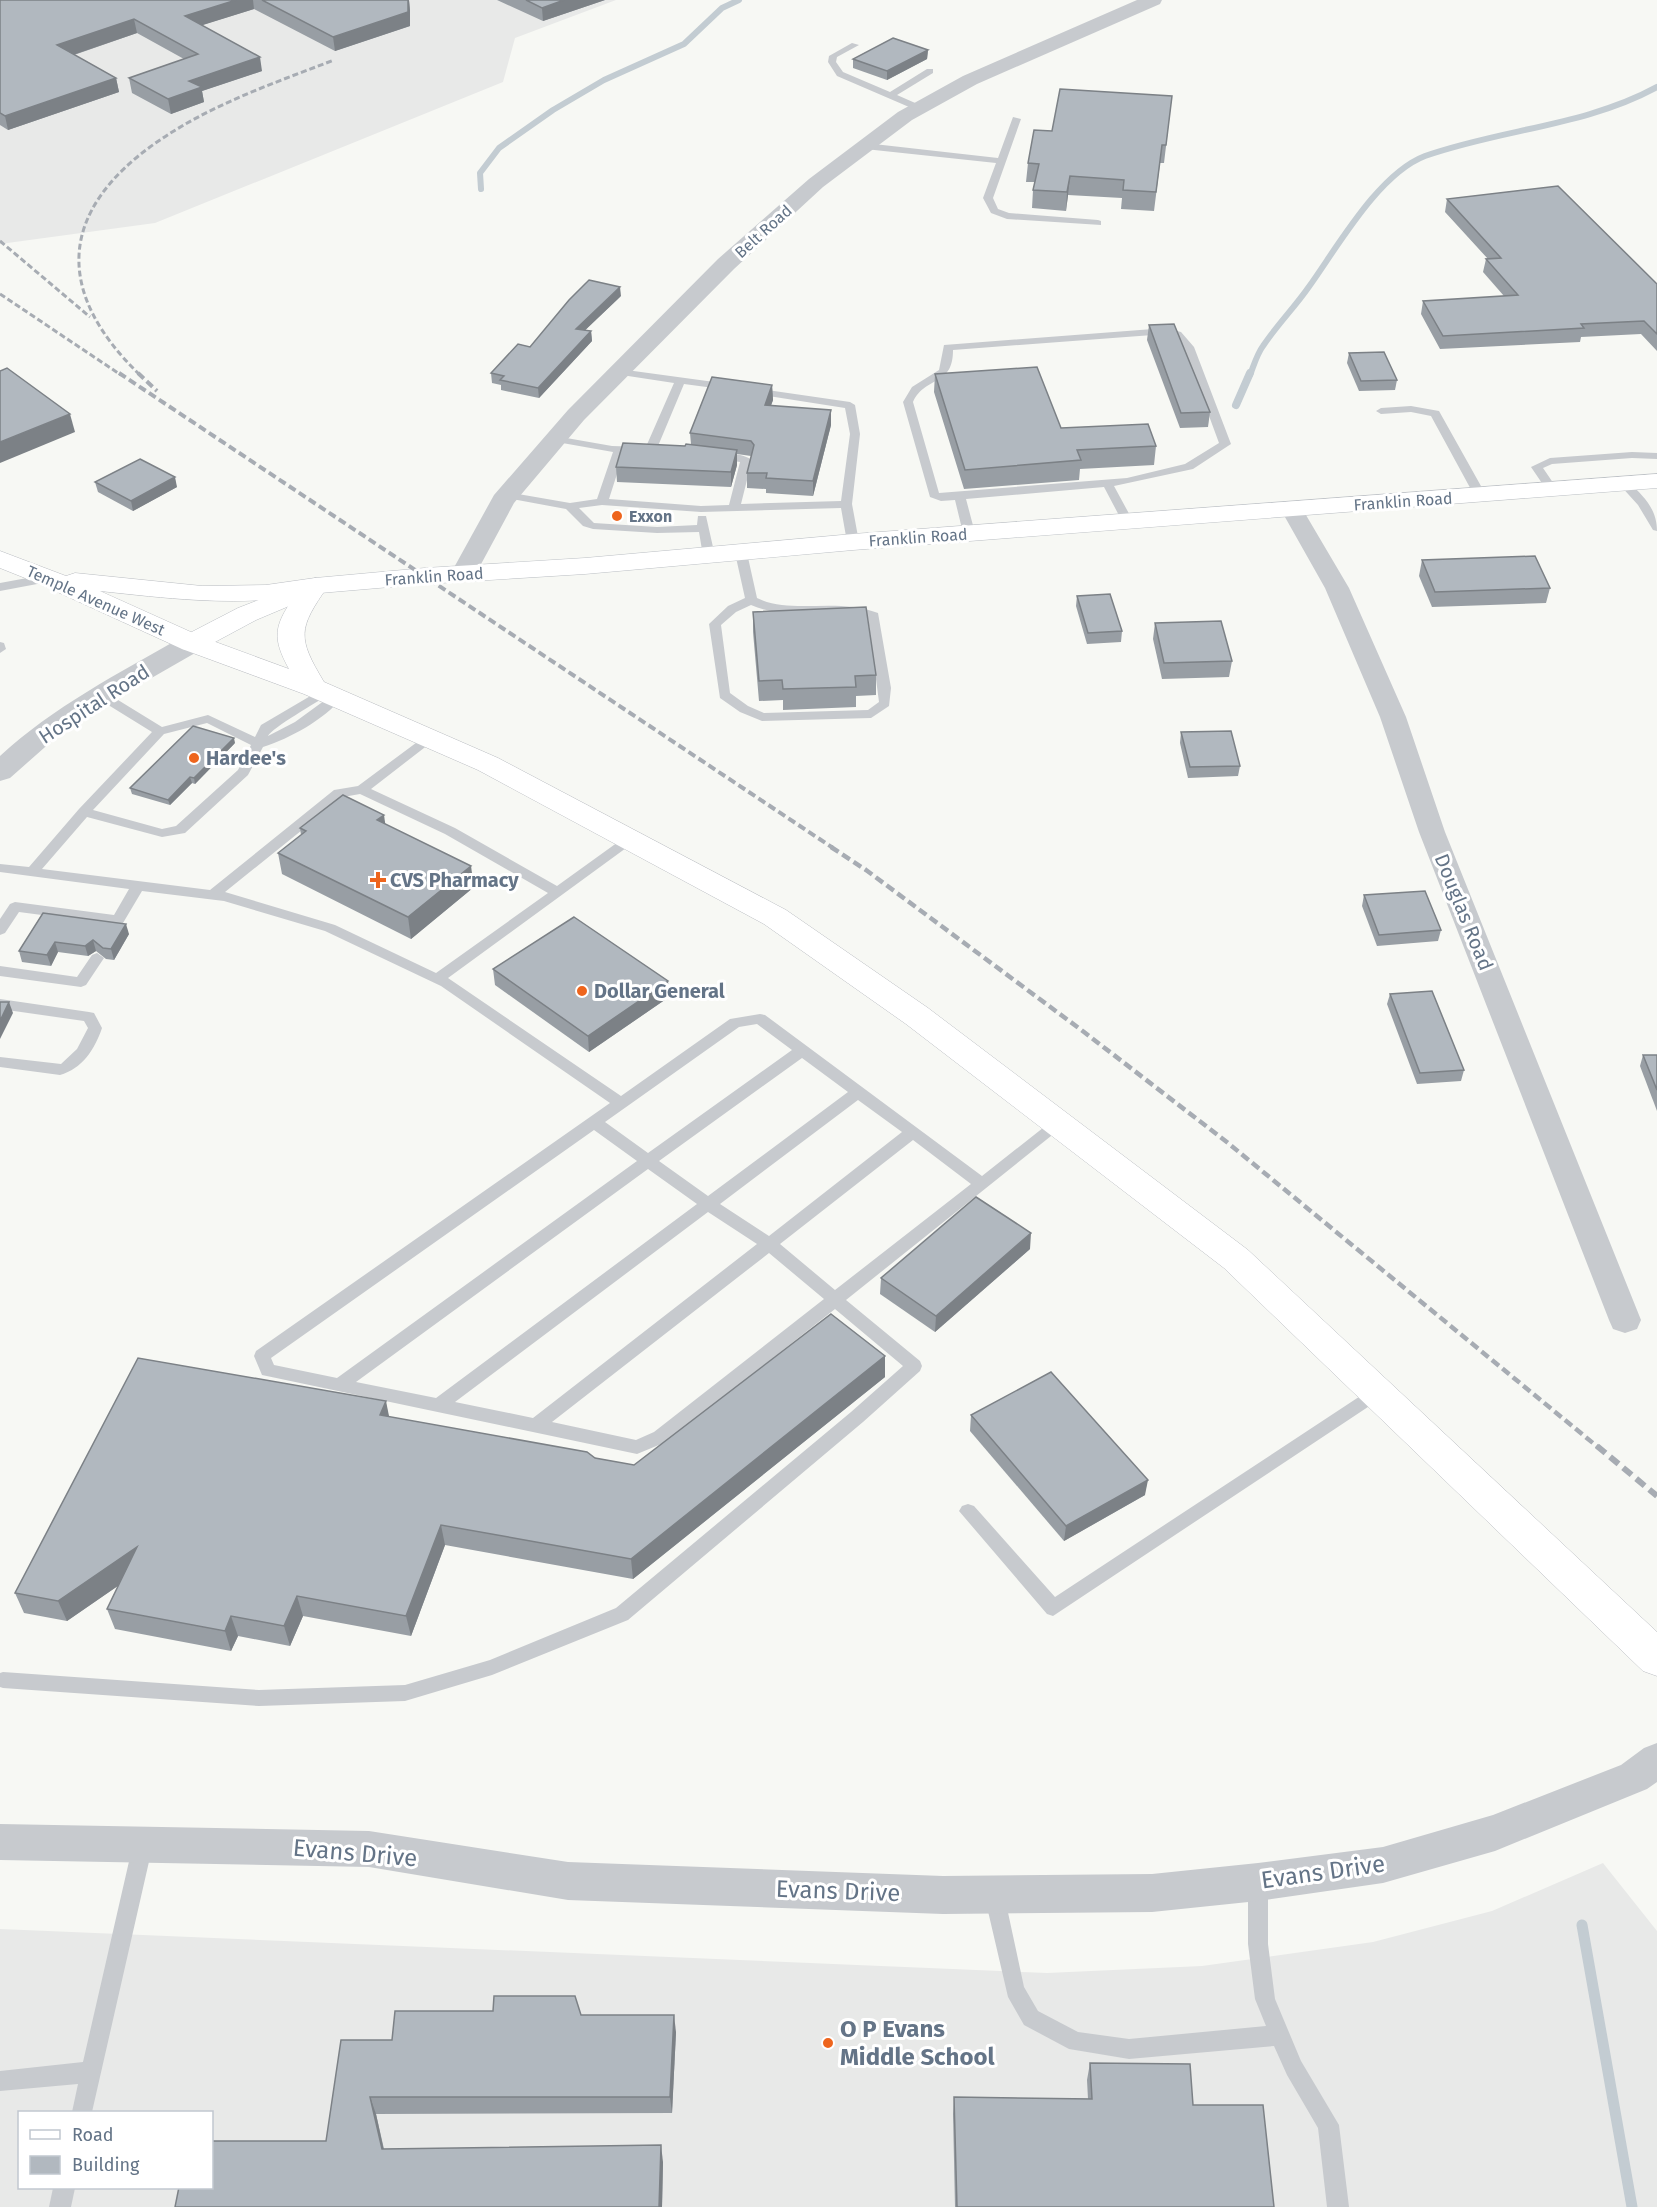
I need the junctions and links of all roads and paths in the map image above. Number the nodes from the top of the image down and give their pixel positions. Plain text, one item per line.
1 (1153, 0) edge
2 (855, 45) dead end
3 (930, 71) dead end
4 (890, 96) junction
5 (919, 108) junction
6 (1016, 120) dead end
7 (865, 146) junction
8 (1001, 161) junction
9 (1098, 223) dead end
10 (619, 372) junction
11 (680, 380) junction
12 (1380, 411) dead end
13 (555, 439) junction
14 (620, 449) junction
15 (651, 449) junction
16 (675, 451) edge
17 (711, 456) edge
18 (1657, 456) edge
19 (1657, 481) edge
20 (1108, 484) junction
21 (1625, 484) junction
22 (1552, 490) junction
23 (507, 495) junction
24 (1480, 495) junction
25 (960, 497) junction
26 (602, 502) junction
27 (846, 504) junction
28 (570, 506) junction
29 (734, 508) junction
30 (701, 509) junction
31 (1292, 510) junction
32 (1127, 521) junction
33 (704, 528) junction
34 (1657, 528) edge
35 (969, 533) junction
36 (853, 542) junction
37 (741, 553) junction
38 (709, 556) junction
39 (0, 559) edge
40 (464, 573) junction
41 (49, 578) junction
42 (315, 586) junction
43 (0, 587) edge
44 (751, 600) junction
45 (192, 643) junction
46 (325, 693) junction
47 (101, 695) junction
48 (160, 731) junction
49 (428, 738) junction
50 (258, 744) junction
51 (0, 772) edge
52 (362, 790) junction
53 (84, 812) junction
54 (630, 840) junction
55 (0, 868) edge
56 (34, 870) junction
57 (138, 885) junction
58 (557, 892) junction
59 (213, 895) junction
60 (0, 930) edge
61 (97, 958) edge
62 (0, 971) edge
63 (437, 979) junction
64 (0, 1004) edge
65 (802, 1050) junction
66 (0, 1062) edge
67 (858, 1092) junction
68 (621, 1103) junction
69 (594, 1122) junction
70 (1058, 1124) junction
71 (913, 1132) junction
72 (650, 1161) junction
73 (981, 1183) junction
74 (708, 1204) junction
75 (769, 1244) junction
76 (835, 1299) junction
77 (1625, 1320) dead end
78 (339, 1385) junction
79 (1377, 1392) junction
80 (438, 1406) junction
81 (535, 1426) junction
82 (968, 1511) dead end
83 (1657, 1658) edge
84 (3, 1680) dead end
85 (1657, 1760) edge
86 (0, 1842) edge
87 (143, 1844) junction
88 (1258, 1882) junction
89 (994, 1894) junction
90 (1280, 2035) junction
91 (91, 2072) junction
92 (0, 2081) edge
93 (82, 2111) edge
94 (64, 2189) edge
95 (60, 2207) edge
96 (1338, 2207) edge

1 - 5 street, Belt Road
2 - 4 lane
3 - 4 lane
4 - 5 lane
5 - 7 street, Belt Road
6 - 8 lane
7 - 8 lane
7 - 10 street, Belt Road
8 - 9 lane
10 - 11 lane
10 - 13 street, Belt Road
11 - 15 lane
11 - 27 lane
12 - 24 lane
13 - 14 lane
13 - 23 street, Belt Road
14 - 15 lane
14 - 26 lane
15 - 16 lane
17 - 29 lane
18 - 22 lane
19 - 21 main road, Franklin Road
20 - 25 lane
20 - 25 lane
20 - 32 lane
21 - 22 main road, Franklin Road
21 - 34 lane
22 - 24 main road, Franklin Road
23 - 28 lane
23 - 40 street, Belt Road
24 - 31 main road, Franklin Road
25 - 35 lane
26 - 28 lane
26 - 30 lane
27 - 29 lane
27 - 36 lane
28 - 33 lane
29 - 30 lane
30 - 33 lane
31 - 32 main road, Franklin Road
31 - 77 street, Douglas Road
32 - 35 main road, Franklin Road
33 - 38 lane
35 - 36 main road, Franklin Road
36 - 37 main road, Franklin Road
37 - 38 main road, Franklin Road
37 - 44 lane
38 - 40 main road, Franklin Road
39 - 41 main road, Temple Avenue West
40 - 42 main road, Franklin Road
41 - 42 main road
41 - 43 lane
41 - 45 main road, Temple Avenue West
42 - 45 main road, Franklin Road
42 - 46 main road
44 - 44 lane
45 - 46 main road, Temple Avenue West
45 - 47 street, Hospital Road
46 - 49 main road, Temple Avenue West
46 - 50 lane
47 - 48 lane
47 - 51 street, Hospital Road
48 - 50 lane
48 - 53 lane
49 - 52 lane
49 - 54 main road, Temple Avenue West
50 - 53 lane
52 - 58 lane
52 - 59 lane
53 - 56 lane
54 - 58 lane
54 - 70 main road, Temple Avenue West
55 - 56 lane
56 - 57 lane
57 - 59 lane
57 - 60 lane
58 - 63 lane
59 - 63 lane
61 - 62 lane
63 - 68 lane
64 - 66 lane
65 - 67 lane
65 - 68 lane
65 - 72 lane
67 - 71 lane
67 - 74 lane
68 - 69 lane
69 - 72 lane
69 - 78 lane
70 - 73 lane
70 - 79 main road, Temple Avenue West
71 - 73 lane
71 - 75 lane
72 - 74 lane
72 - 78 lane
73 - 76 lane
74 - 75 lane
74 - 80 lane
75 - 76 lane
75 - 81 lane
76 - 81 lane
76 - 84 lane
78 - 80 lane
79 - 82 lane
79 - 83 main road, Temple Avenue West
80 - 81 lane
85 - 88 street, Evans Drive
86 - 87 street, Evans Drive
87 - 89 street, Evans Drive
87 - 91 lane
88 - 89 street, Evans Drive
88 - 90 lane
89 - 90 lane
90 - 96 lane
91 - 92 lane
91 - 93 lane
94 - 95 lane

